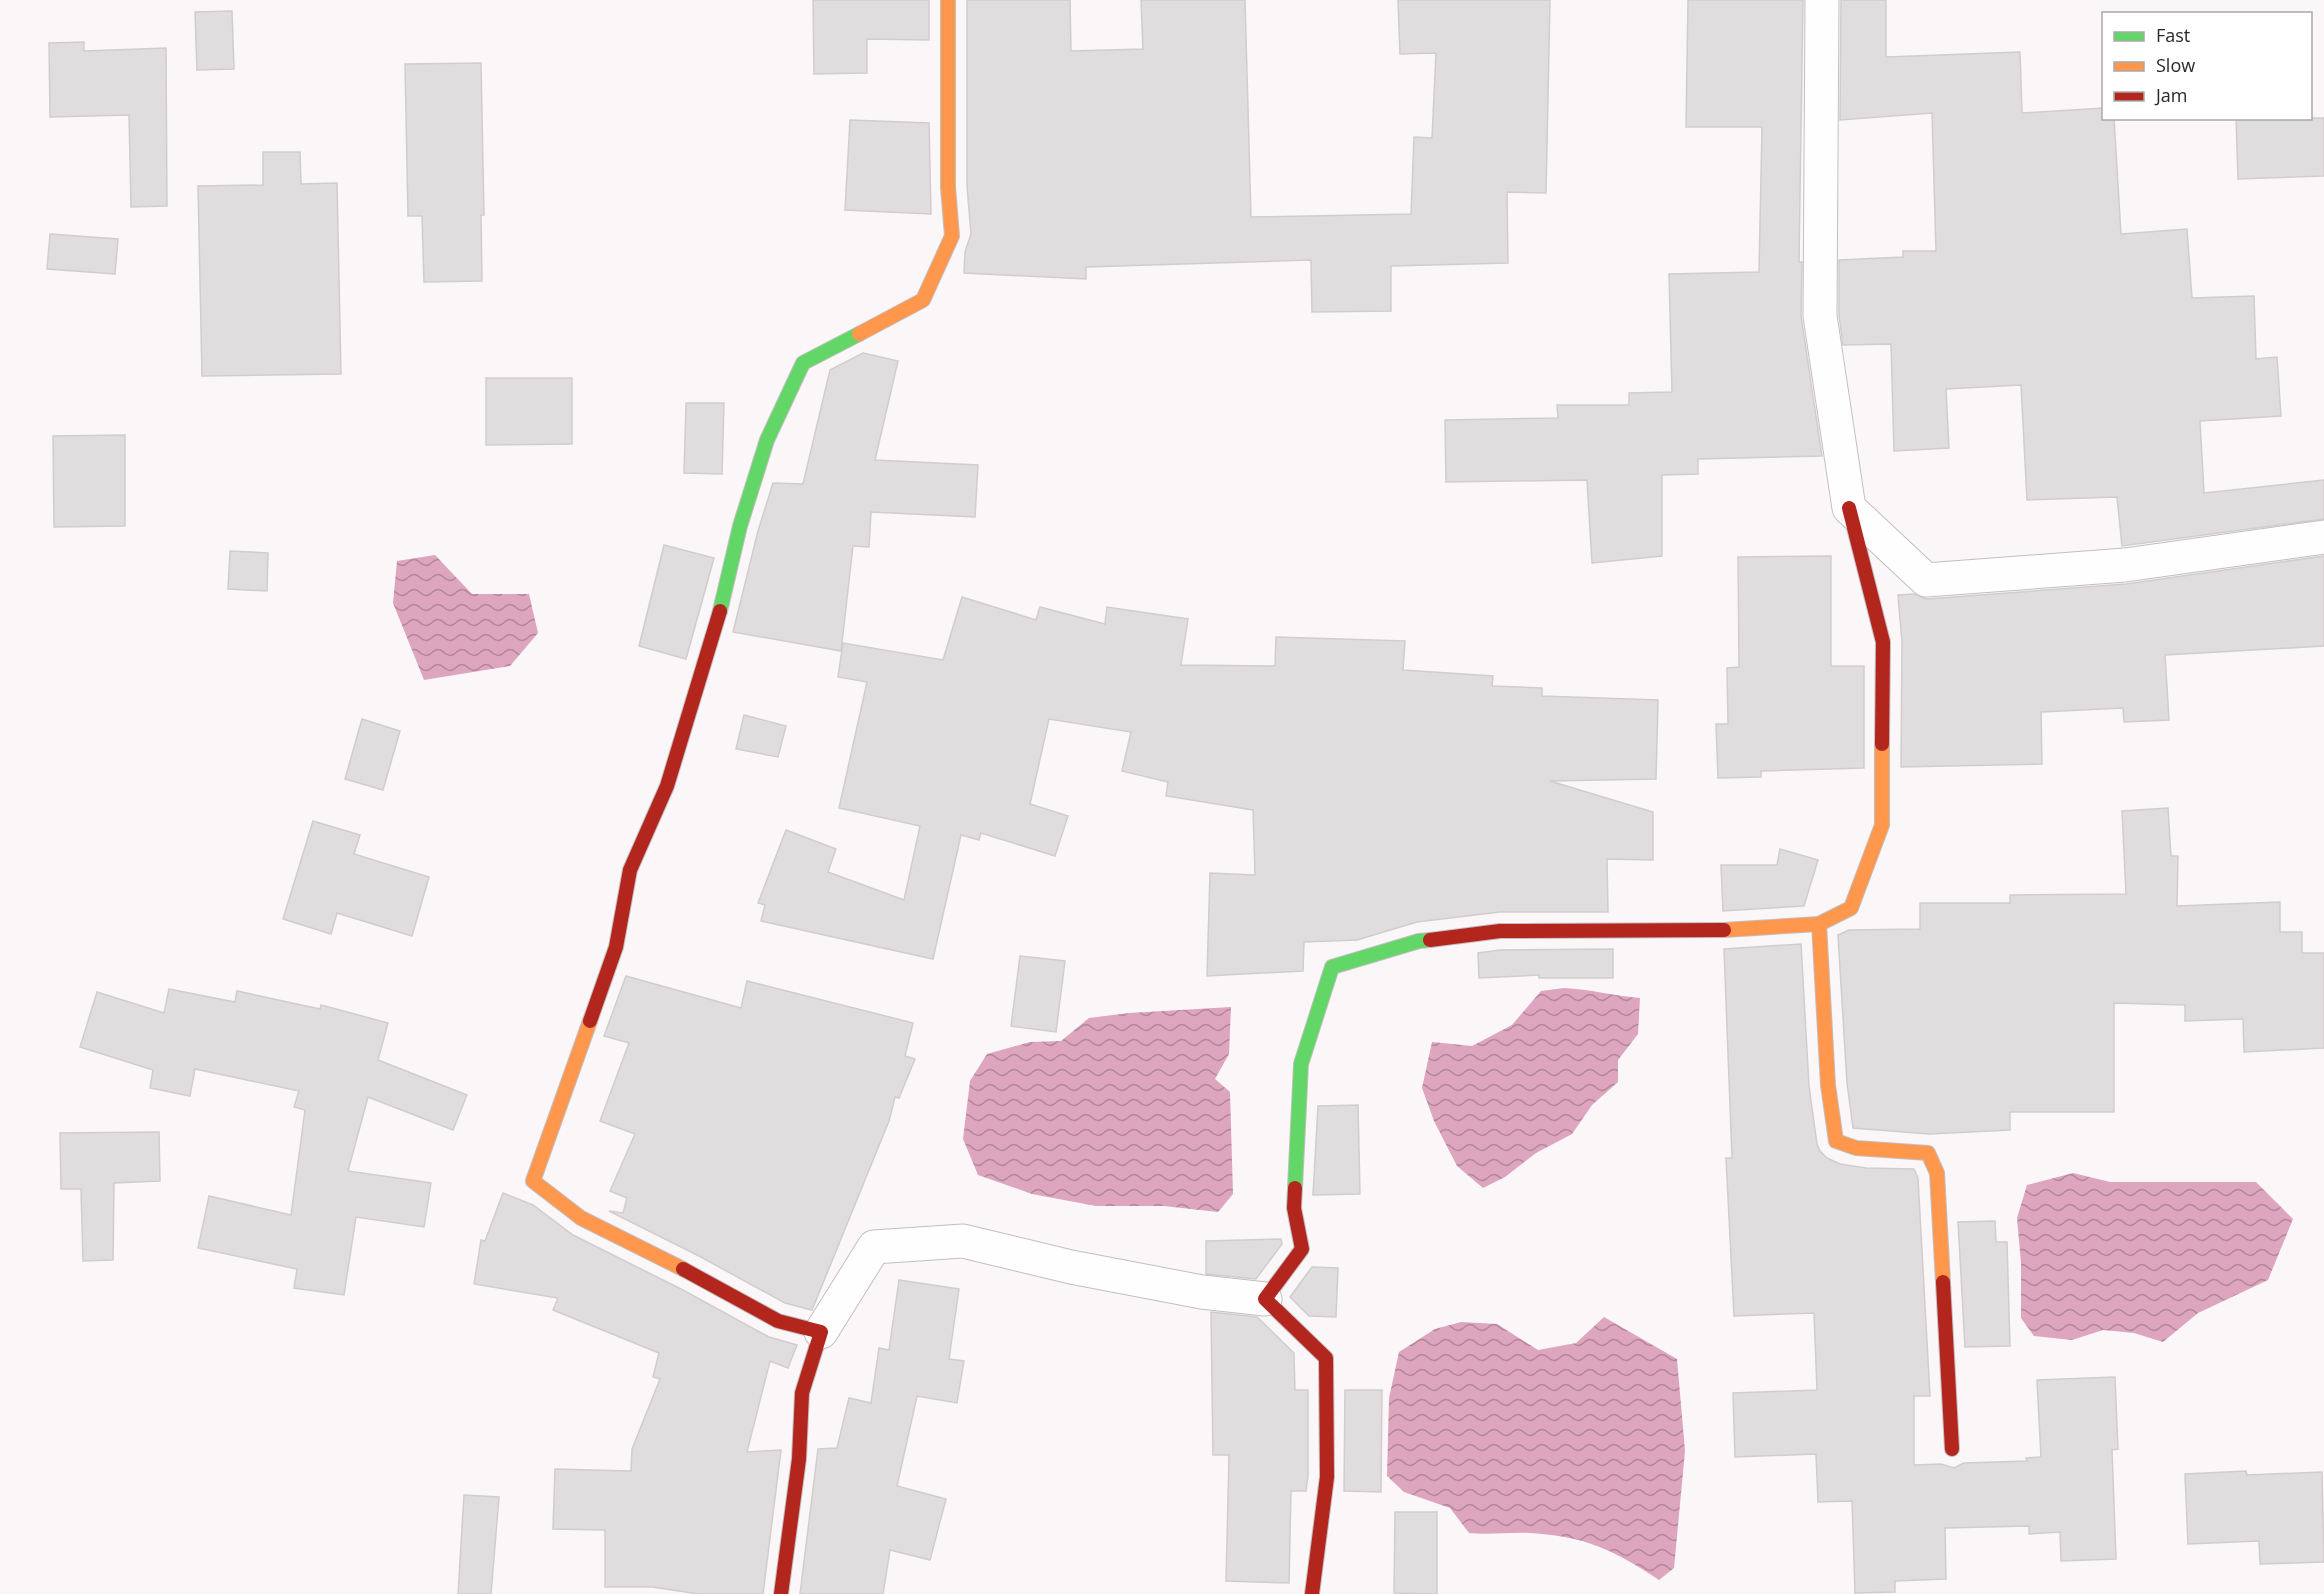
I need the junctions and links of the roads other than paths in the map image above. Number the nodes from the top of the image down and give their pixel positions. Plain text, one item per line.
1 (948, 0) edge
2 (1822, 0) edge
3 (1849, 508) junction
4 (2324, 537) edge
5 (1819, 924) junction
6 (1265, 1299) junction
7 (821, 1332) junction
8 (1952, 1449) dead end
9 (781, 1594) edge
10 (1312, 1594) edge

1 - 7 street
2 - 3 street
3 - 4 street
3 - 5 street
5 - 6 street
5 - 8 street
6 - 7 street
6 - 10 street
7 - 9 street

